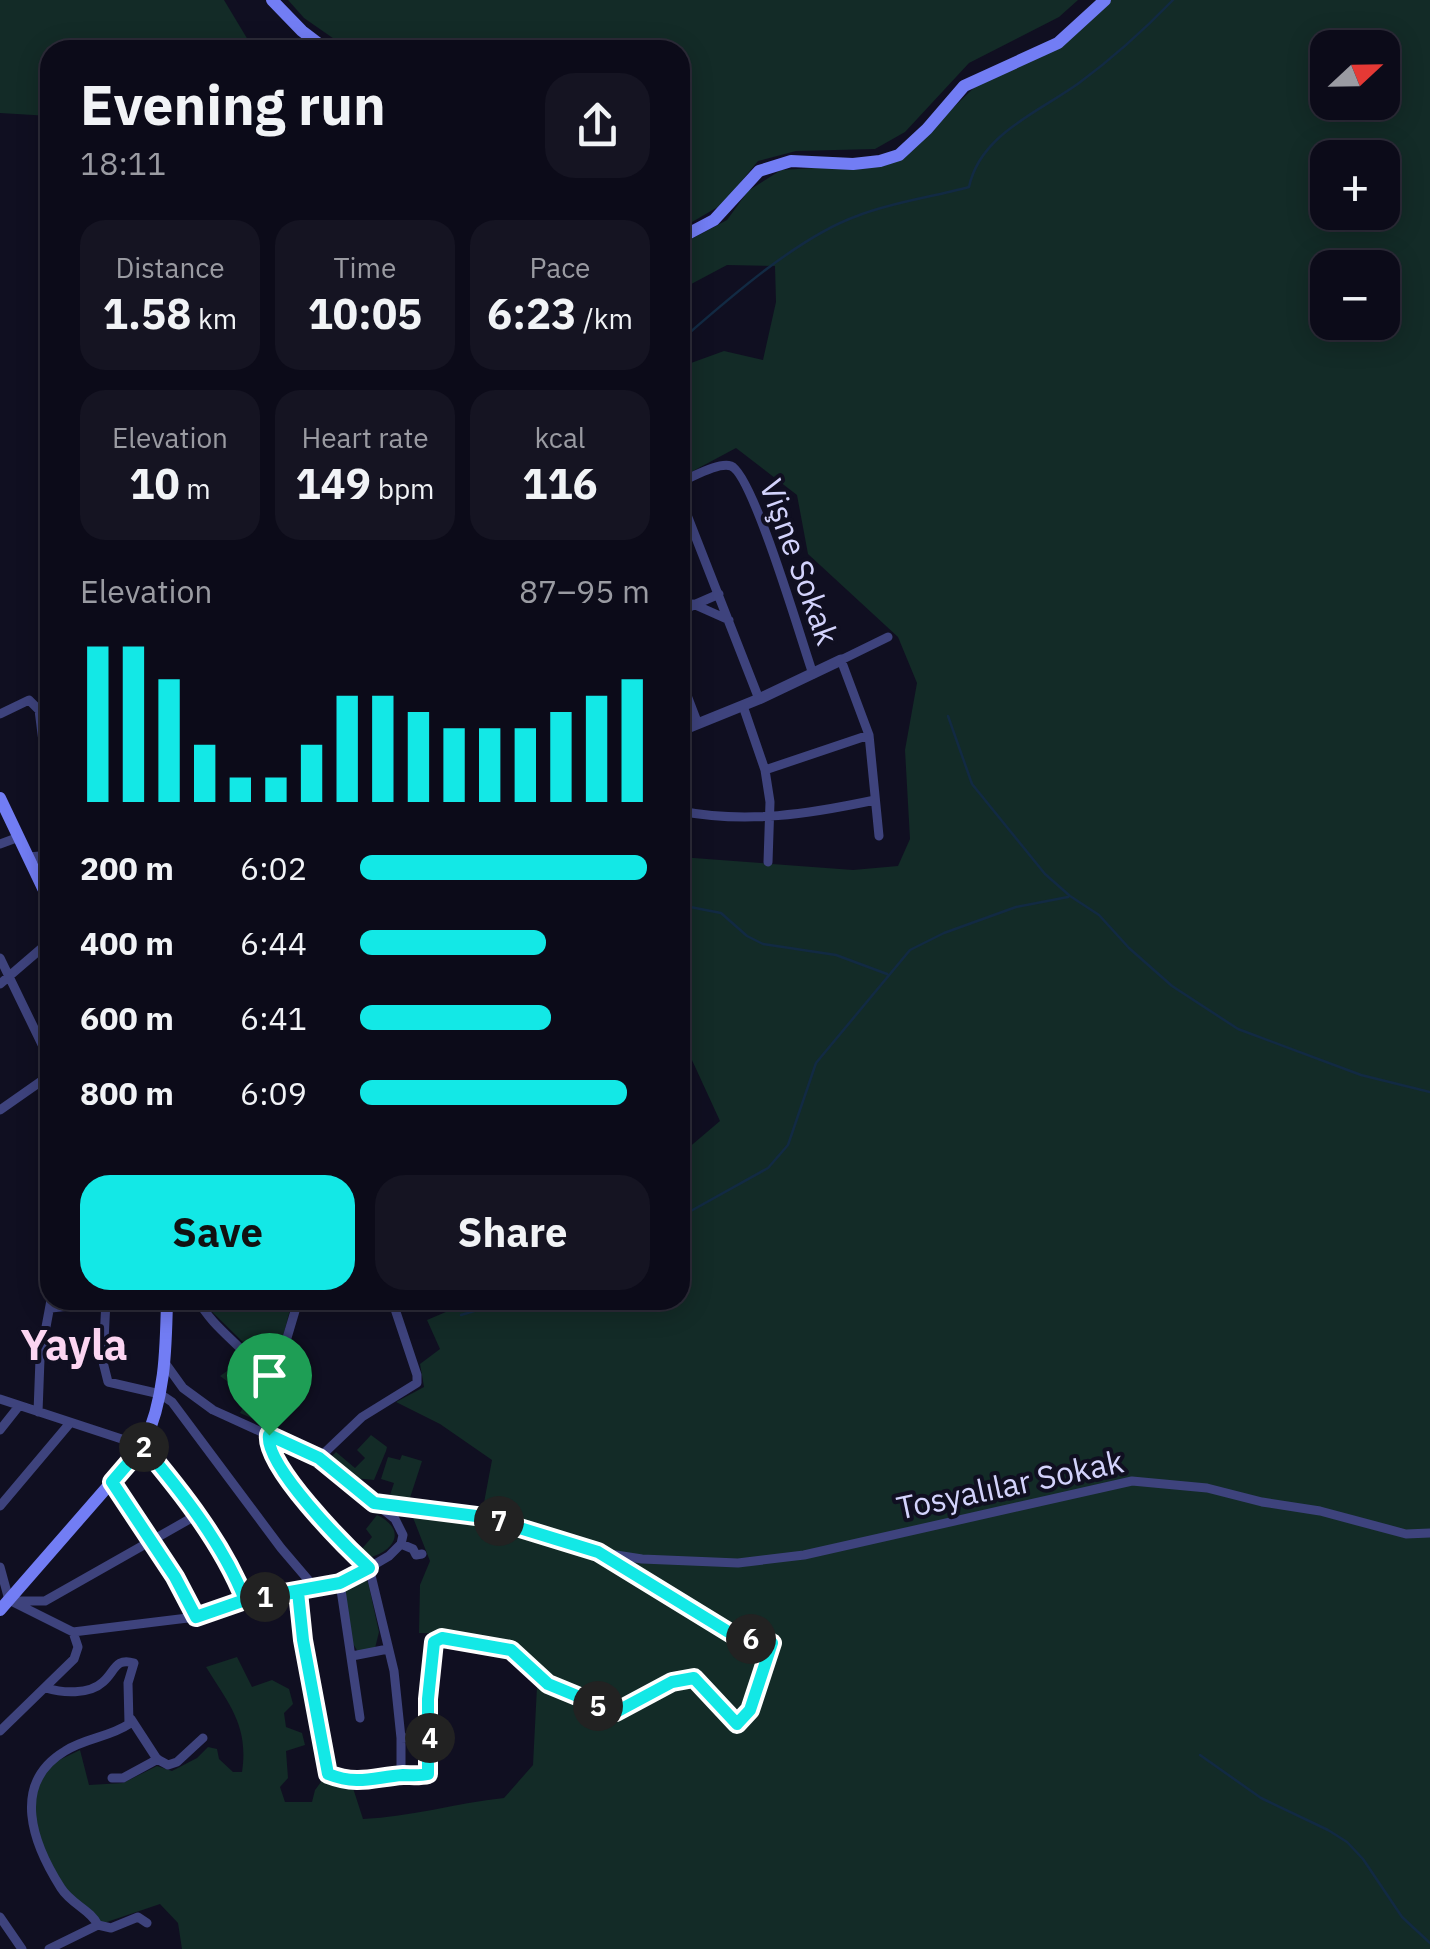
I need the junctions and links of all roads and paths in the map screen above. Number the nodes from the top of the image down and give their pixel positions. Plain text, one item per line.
1 (272, 0) edge
2 (1104, 0) edge
3 (313, 40) edge
4 (690, 233) edge
5 (690, 478) edge
6 (690, 523) edge
7 (718, 594) junction
8 (693, 604) junction
9 (690, 606) edge
10 (729, 620) junction
11 (888, 637) dead end
12 (841, 660) junction
13 (813, 674) junction
14 (759, 699) junction
15 (690, 703) edge
16 (743, 706) junction
17 (0, 714) edge
18 (40, 718) edge
19 (698, 724) junction
20 (690, 727) edge
21 (868, 735) junction
22 (765, 770) junction
23 (0, 798) edge
24 (875, 800) junction
25 (690, 814) edge
26 (769, 818) junction
27 (879, 836) dead end
28 (19, 838) junction
29 (0, 844) edge
30 (40, 857) edge
31 (29, 858) junction
32 (768, 862) dead end
33 (40, 882) edge
34 (40, 949) edge
35 (0, 958) edge
36 (4, 980) edge
37 (40, 1043) edge
38 (40, 1081) edge
39 (0, 1110) edge
40 (50, 1310) edge
41 (104, 1310) edge
42 (167, 1310) edge
43 (206, 1310) edge
44 (295, 1310) dead end
45 (395, 1310) edge
46 (165, 1363) junction
47 (160, 1394) junction
48 (0, 1399) edge
49 (19, 1406) junction
50 (275, 1408) junction
51 (38, 1412) junction
52 (70, 1423) junction
53 (0, 1430) edge
54 (269, 1435) junction
55 (143, 1446) junction
56 (319, 1458) junction
57 (112, 1482) junction
58 (374, 1503) junction
59 (0, 1506) edge
60 (195, 1516) junction
61 (1430, 1533) edge
62 (153, 1542) junction
63 (400, 1544) junction
64 (598, 1552) junction
65 (422, 1554) dead end
66 (0, 1568) edge
67 (369, 1568) junction
68 (340, 1583) junction
69 (316, 1589) junction
70 (298, 1592) junction
71 (245, 1600) junction
72 (3, 1603) edge
73 (196, 1617) junction
74 (72, 1632) junction
75 (388, 1649) junction
76 (352, 1656) junction
77 (46, 1688) junction
78 (360, 1718) dead end
79 (131, 1719) junction
80 (0, 1730) edge
81 (430, 1737) junction
82 (203, 1738) dead end
83 (401, 1738) junction
84 (158, 1760) junction
85 (401, 1775) junction
86 (112, 1778) dead end
87 (0, 1916) edge
88 (147, 1923) dead end
89 (98, 1925) junction
90 (22, 1949) edge
91 (48, 1949) edge

1 - 3 main road
2 - 4 main road
5 - 13 street, Vişne Sokak
6 - 7 street
7 - 8 street
7 - 10 street
8 - 9 street
8 - 10 street
10 - 14 street
11 - 12 street
12 - 13 street
12 - 21 street
13 - 14 street
14 - 16 street
15 - 19 street
16 - 19 street
16 - 22 street
17 - 18 street
19 - 20 street
21 - 22 street
21 - 24 street
22 - 26 street
23 - 28 main road
24 - 26 street
24 - 27 street
25 - 26 street
26 - 32 street
28 - 29 street
28 - 31 main road
30 - 31 street
31 - 33 main road
34 - 36 street
35 - 36 street
36 - 37 street
38 - 39 street
40 - 51 street
41 - 47 street
42 - 46 main road
43 - 50 street
44 - 50 street
45 - 56 street
46 - 47 main road
46 - 54 street
47 - 55 main road
47 - 69 street
48 - 49 street
49 - 51 street
49 - 53 street
50 - 54 street
51 - 52 street
52 - 55 street
52 - 59 street
54 - 56 street
54 - 67 street
55 - 57 main road
55 - 60 street
56 - 58 street
57 - 62 street
57 - 72 main road
58 - 63 street
58 - 64 street
60 - 62 street
60 - 71 street
61 - 64 street, Tosyalılar Sokak
62 - 72 street
62 - 73 street
63 - 65 street
63 - 67 street
64 - 81 street
66 - 72 street
67 - 68 street
67 - 75 street
68 - 69 street
68 - 76 street
69 - 70 street
70 - 71 street
70 - 85 street
71 - 73 street
72 - 74 street
73 - 74 street
74 - 77 street
75 - 76 street
75 - 83 street
76 - 78 street
77 - 79 street
77 - 80 street
79 - 84 street
79 - 89 street
81 - 83 street
81 - 85 street
82 - 84 street
83 - 85 street
84 - 86 street
87 - 90 street
88 - 89 street
89 - 91 street

